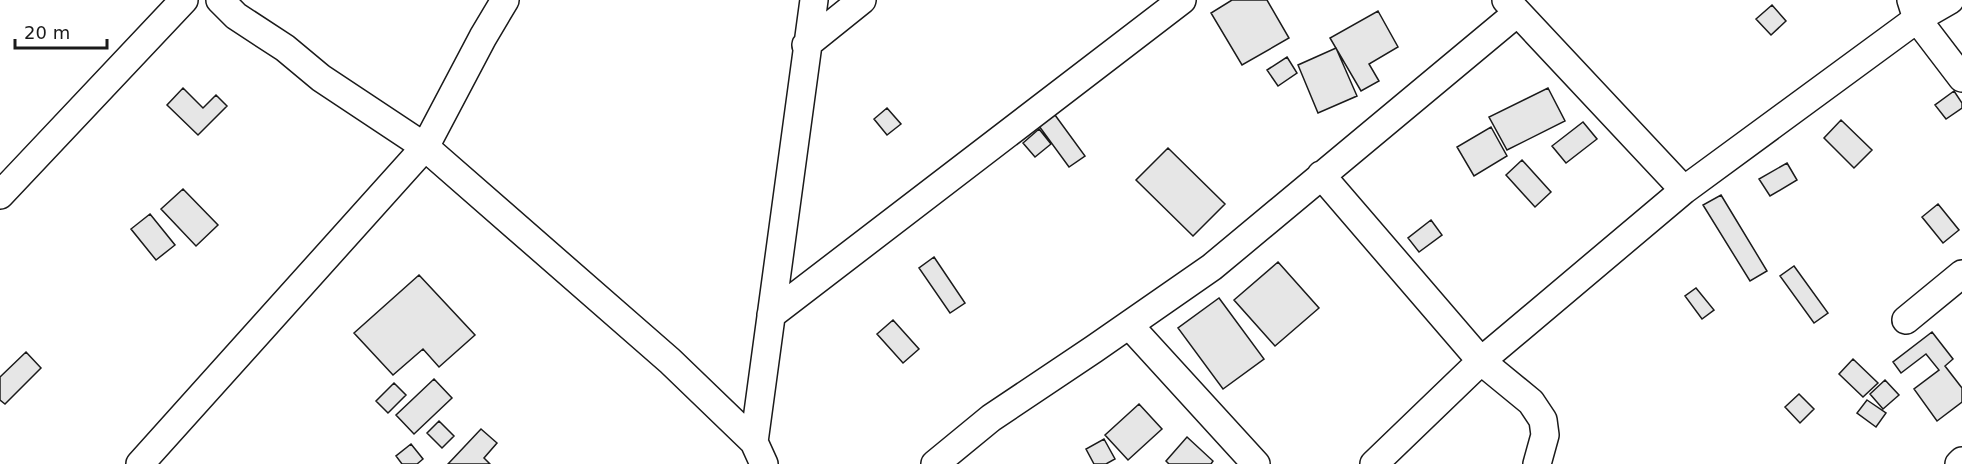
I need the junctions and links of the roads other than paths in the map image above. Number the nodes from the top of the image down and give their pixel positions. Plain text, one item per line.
1 (184, 0) edge
2 (220, 0) edge
3 (505, 0) edge
4 (814, 0) edge
5 (862, 0) edge
6 (1182, 0) edge
7 (1950, 0) edge
8 (1511, 6) edge
9 (1914, 9) edge
10 (807, 45) junction
11 (1962, 78) edge
12 (425, 147) junction
13 (1321, 175) junction
14 (1684, 190) junction
15 (0, 195) edge
16 (1962, 274) edge
17 (771, 315) junction
18 (1906, 320) dead end
19 (1129, 325) junction
20 (1481, 361) junction
21 (759, 453) edge
22 (1962, 460) edge
23 (140, 464) edge
24 (935, 464) edge
25 (1256, 464) edge
26 (1374, 464) edge
27 (1537, 464) edge
28 (1959, 464) edge

1 - 15 street
2 - 12 street
3 - 12 street
4 - 10 street
5 - 10 street
6 - 17 street
7 - 9 street
8 - 13 street
8 - 14 street
9 - 11 street
9 - 14 street
10 - 17 street
12 - 21 street
12 - 23 street
13 - 19 street
13 - 20 street
14 - 20 street
16 - 18 street
17 - 21 street
19 - 24 street
19 - 25 street
20 - 26 street
20 - 27 street
22 - 28 street

